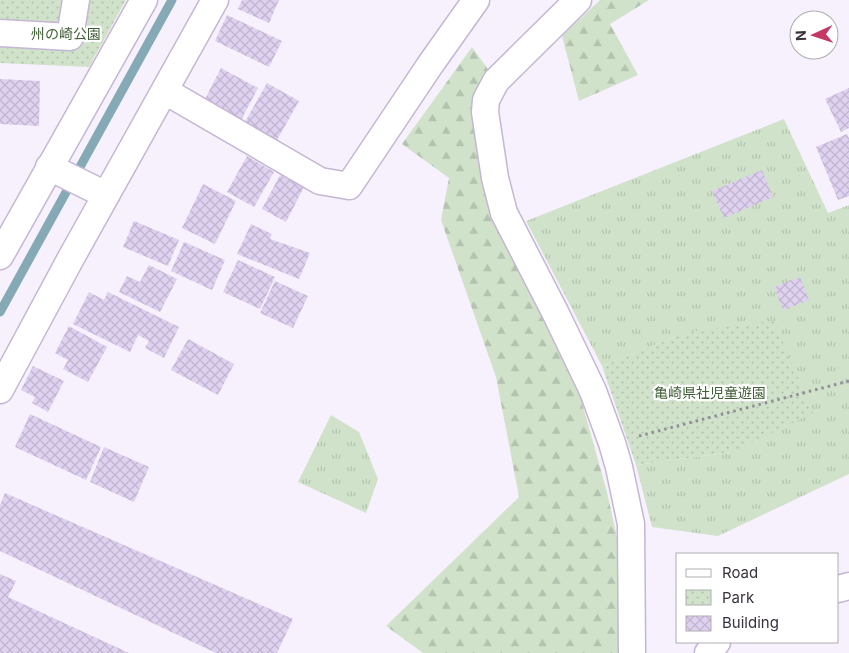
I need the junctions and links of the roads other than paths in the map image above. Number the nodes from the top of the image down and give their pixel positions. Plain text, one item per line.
1 (76, 0) edge
2 (144, 0) edge
3 (215, 0) edge
4 (476, 0) edge
5 (578, 0) edge
6 (0, 32) edge
7 (165, 91) junction
8 (59, 172) junction
9 (106, 195) junction
10 (0, 256) edge
11 (0, 390) edge
12 (716, 643) edge
13 (632, 653) edge
14 (708, 653) edge

1 - 6 street
2 - 8 street
3 - 7 street
4 - 7 street
5 - 13 street
7 - 9 street
8 - 9 street
8 - 10 street
9 - 11 street
12 - 14 street

